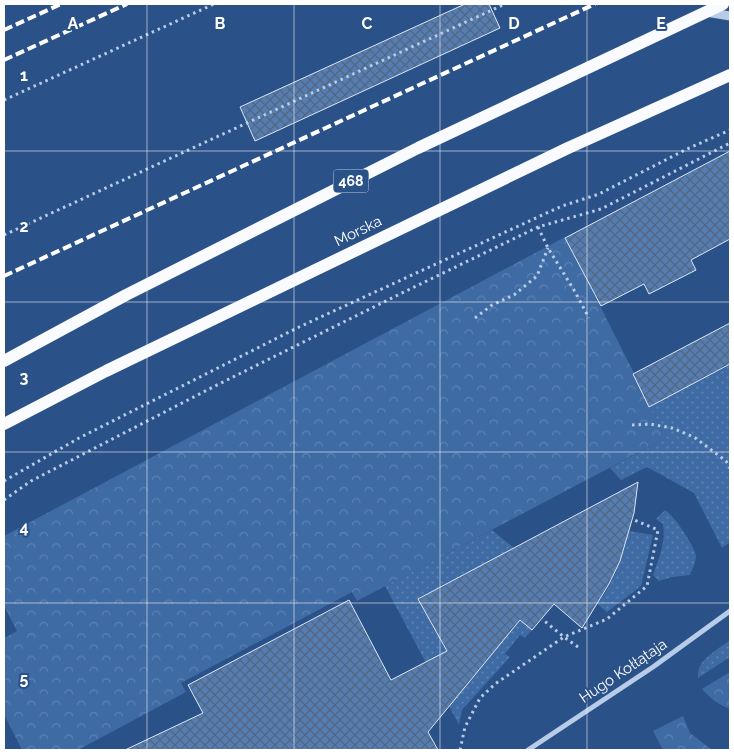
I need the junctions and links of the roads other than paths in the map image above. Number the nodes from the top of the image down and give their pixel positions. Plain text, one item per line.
1 (723, 4) edge
2 (704, 12) junction
3 (730, 16) edge
4 (730, 75) edge
5 (4, 361) edge
6 (4, 424) edge
7 (730, 611) edge
8 (528, 750) edge

1 - 2 main road, 468
2 - 3 street
2 - 5 main road, 468
4 - 6 main road, Morska
7 - 8 street, Hugo Kołłątaja

